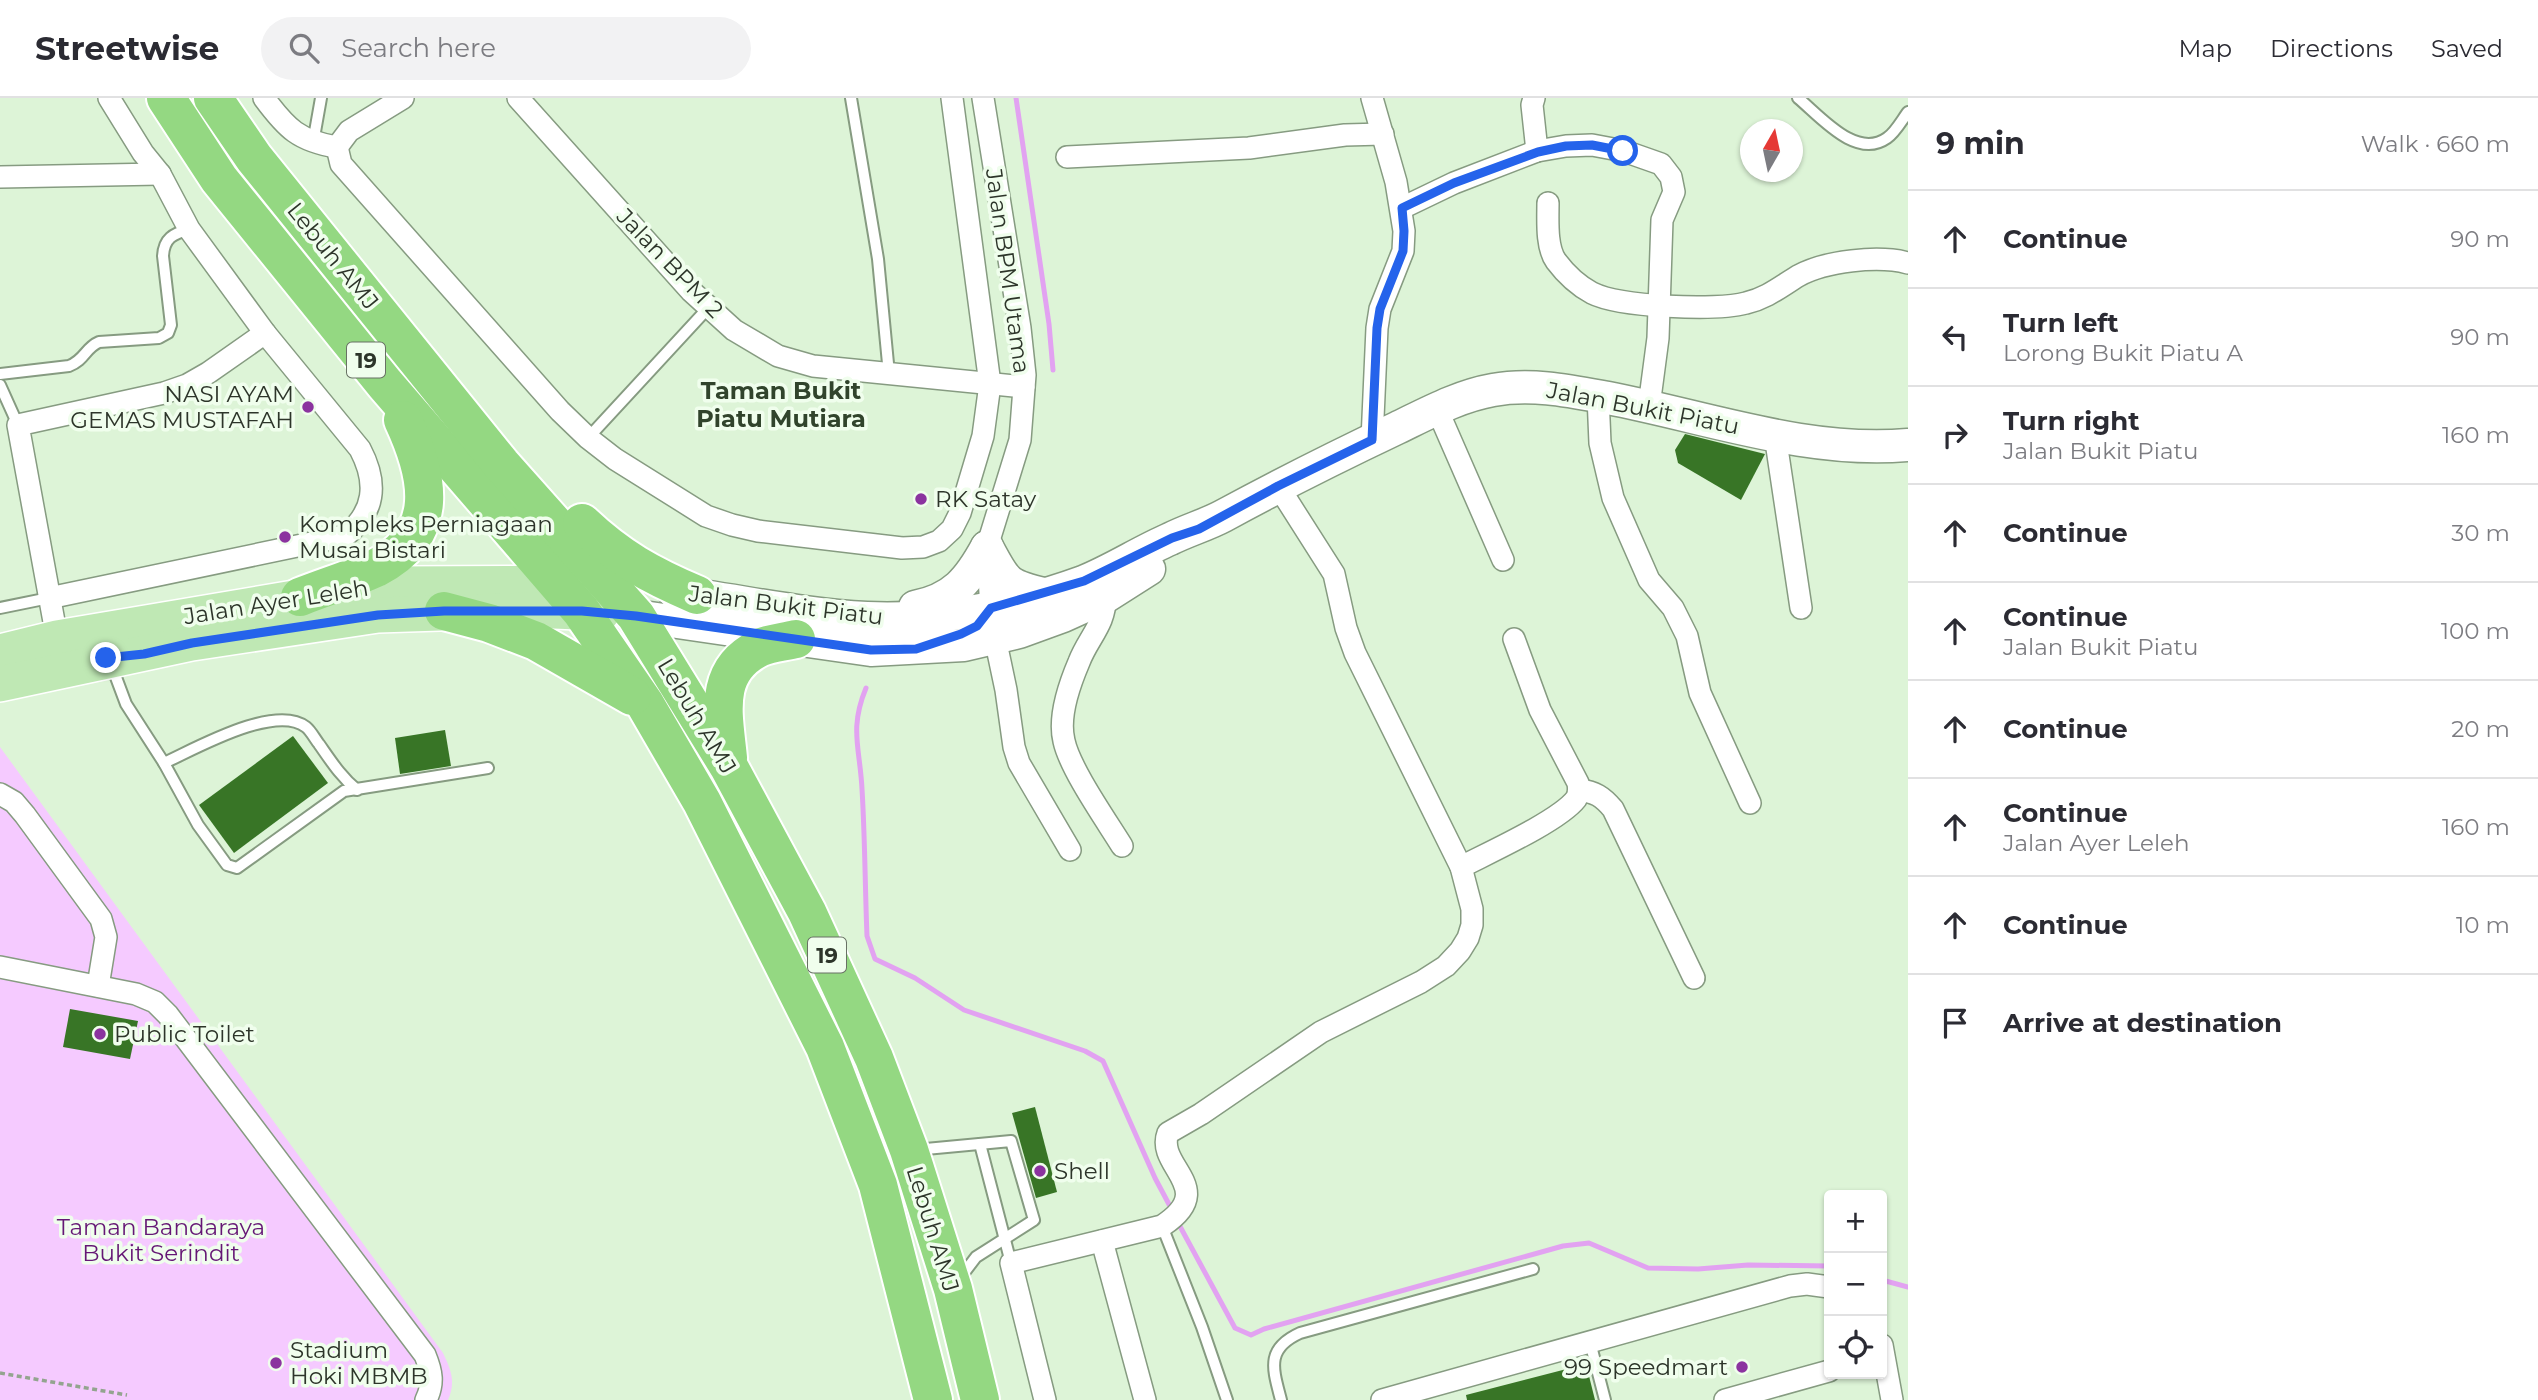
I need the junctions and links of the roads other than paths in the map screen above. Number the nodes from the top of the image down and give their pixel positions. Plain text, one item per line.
1 (109, 98) edge
2 (166, 98) edge
3 (213, 98) edge
4 (264, 98) edge
5 (321, 98) edge
6 (403, 98) edge
7 (518, 98) edge
8 (851, 98) edge
9 (952, 98) edge
10 (983, 98) edge
11 (1372, 98) edge
12 (1534, 98) edge
13 (1798, 98) edge
14 (1908, 112) edge
15 (1383, 134) junction
16 (313, 143) junction
17 (337, 147) junction
18 (1538, 152) junction
19 (1067, 157) dead end
20 (160, 174) junction
21 (0, 177) edge
22 (1548, 203) dead end
23 (1402, 208) junction
24 (189, 229) junction
25 (1908, 263) edge
26 (1658, 305) junction
27 (709, 307) junction
28 (265, 332) junction
29 (0, 374) edge
30 (889, 374) junction
31 (385, 384) junction
32 (990, 384) junction
33 (0, 385) edge
34 (1024, 387) junction
35 (1598, 396) junction
36 (1649, 406) junction
37 (1437, 409) junction
38 (18, 425) junction
39 (1775, 435) junction
40 (588, 439) junction
41 (1372, 440) junction
42 (1908, 445) edge
43 (501, 464) junction
44 (1278, 486) junction
45 (1199, 529) junction
46 (987, 547) junction
47 (1503, 560) dead end
48 (555, 582) junction
49 (610, 585) junction
50 (697, 595) junction
51 (300, 597) junction
52 (1105, 597) junction
53 (49, 598) junction
54 (1054, 605) junction
55 (0, 608) edge
56 (1801, 608) dead end
57 (444, 611) junction
58 (582, 611) junction
59 (636, 616) junction
60 (866, 618) junction
61 (993, 623) junction
62 (57, 638) junction
63 (796, 639) junction
64 (1514, 639) dead end
65 (0, 652) edge
66 (144, 654) junction
67 (110, 661) junction
68 (0, 684) edge
69 (645, 704) junction
70 (164, 763) junction
71 (729, 767) junction
72 (488, 768) dead end
73 (357, 790) junction
74 (1579, 790) junction
75 (0, 794) edge
76 (1750, 803) dead end
77 (1122, 846) dead end
78 (1070, 850) dead end
79 (1461, 867) junction
80 (0, 967) edge
81 (1694, 978) dead end
82 (98, 986) junction
83 (980, 1144) junction
84 (909, 1150) junction
85 (1172, 1219) junction
86 (1004, 1239) junction
87 (1102, 1241) junction
88 (1011, 1263) junction
89 (1533, 1269) dead end
90 (1824, 1286) edge
91 (953, 1289) junction
92 (1590, 1342) junction
93 (1824, 1372) edge
94 (1887, 1376) edge
95 (426, 1400) edge
96 (933, 1400) edge
97 (980, 1400) edge
98 (1045, 1400) edge
99 (1145, 1400) edge
100 (1227, 1400) edge
101 (1281, 1400) edge
102 (1383, 1400) edge
103 (1605, 1400) edge
104 (1725, 1400) edge
105 (1892, 1400) edge

1 - 20 street
2 - 31 highway, Lebuh AMJ / 19
3 - 43 highway, Lebuh AMJ / 19
4 - 16 street
5 - 16 lane
6 - 17 street
7 - 27 street, Jalan BPM 2
8 - 30 lane
9 - 32 street
10 - 34 street, Jalan BPM Utama
11 - 15 street
12 - 18 street
13 - 14 lane
15 - 19 street
15 - 23 street
16 - 17 street
17 - 40 street
18 - 23 street
18 - 26 street
20 - 21 street
20 - 24 street
22 - 26 street
23 - 41 street
24 - 28 street
24 - 29 lane
25 - 26 street
26 - 36 street
27 - 30 street, Jalan BPM 2
27 - 40 lane
28 - 38 street
28 - 53 street
30 - 32 street, Jalan BPM 2
31 - 48 highway, Lebuh AMJ / 19
31 - 51 highway
32 - 34 street, Jalan BPM 2
32 - 40 street
33 - 38 lane
34 - 46 street, Jalan BPM Utama
35 - 36 main road, Jalan Bukit Piatu
35 - 37 main road, Jalan Bukit Piatu
35 - 76 street
36 - 39 main road, Jalan Bukit Piatu
37 - 41 main road, Jalan Bukit Piatu
37 - 47 street
38 - 53 street
39 - 42 main road, Jalan Bukit Piatu
39 - 56 street
41 - 44 main road, Jalan Bukit Piatu
43 - 49 highway, Lebuh AMJ / 19
43 - 50 highway
44 - 45 main road, Jalan Bukit Piatu
44 - 79 street
45 - 52 main road, Jalan Bukit Piatu
45 - 54 main road, Jalan Bukit Piatu
46 - 54 main road
46 - 60 main road
46 - 61 street, Jalan BPM Utama
48 - 49 main road, Jalan Ayer Leleh
48 - 51 main road, Jalan Ayer Leleh
48 - 58 highway, Lebuh AMJ / 19
49 - 50 main road, Jalan Bukit Piatu
49 - 59 highway, Lebuh AMJ / 19
50 - 60 main road, Jalan Bukit Piatu
51 - 62 main road, Jalan Ayer Leleh
52 - 54 main road, Jalan Bukit Piatu
52 - 77 street
53 - 55 lane
53 - 62 street
54 - 61 main road, Jalan Bukit Piatu
57 - 58 main road, Jalan Ayer Leleh
57 - 66 main road, Jalan Ayer Leleh
57 - 69 highway
58 - 59 main road, Jalan Ayer Leleh
58 - 69 highway, Lebuh AMJ / 19
59 - 63 main road, Jalan Bukit Piatu
59 - 71 highway, Lebuh AMJ / 19
60 - 61 main road, Jalan Bukit Piatu
61 - 63 main road, Jalan Bukit Piatu
61 - 78 street, Jalan BPM Utama
62 - 65 main road, Jalan Ayer Leleh
62 - 66 main road
63 - 71 highway
64 - 74 street
66 - 67 main road, Jalan Ayer Leleh
67 - 68 main road, Jalan Ayer Leleh
67 - 70 lane
69 - 96 highway, Lebuh AMJ / 19
70 - 73 lane
70 - 73 lane
71 - 84 highway, Lebuh AMJ / 19
72 - 73 lane
74 - 79 street
74 - 81 street
75 - 82 street
79 - 85 street
80 - 82 street
82 - 95 street
83 - 84 lane
83 - 86 lane
83 - 86 lane
84 - 91 highway, Lebuh AMJ / 19
85 - 87 street
85 - 100 lane
86 - 88 lane
86 - 91 lane
87 - 88 street
87 - 99 street
88 - 98 street
89 - 101 lane
90 - 92 street
91 - 97 highway, Lebuh AMJ / 19
92 - 102 street
92 - 103 lane
93 - 104 street
94 - 105 street

